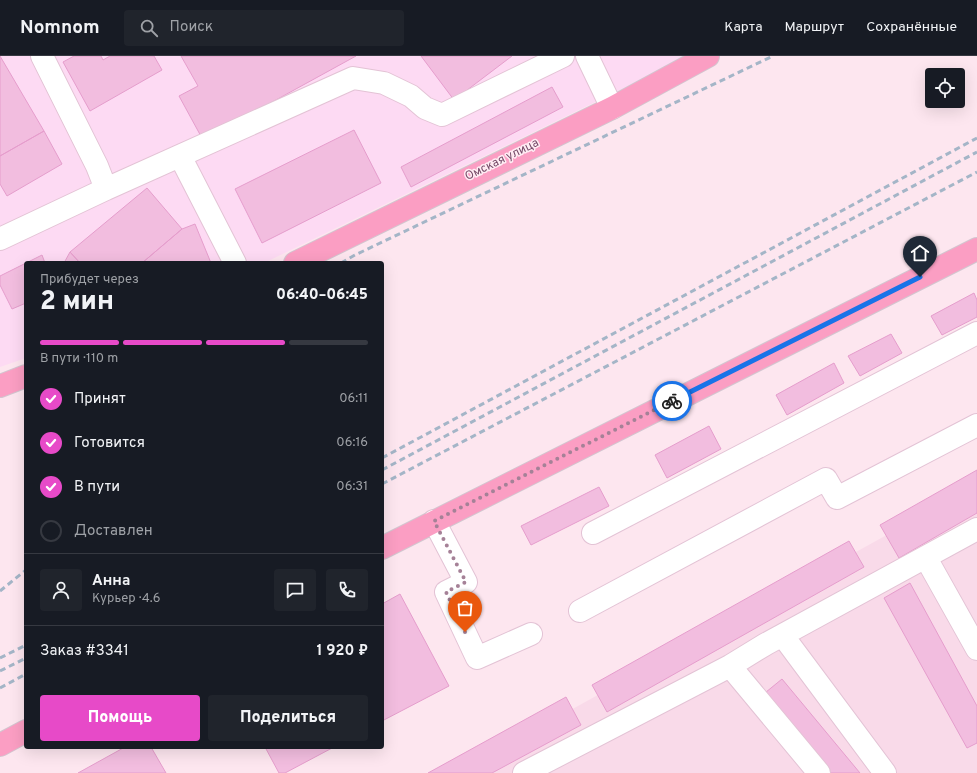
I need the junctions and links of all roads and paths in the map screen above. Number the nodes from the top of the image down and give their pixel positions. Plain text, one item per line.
1 (42, 56) edge
2 (563, 56) edge
3 (587, 56) edge
4 (708, 56) edge
5 (612, 108) junction
6 (180, 156) junction
7 (106, 189) junction
8 (0, 239) edge
9 (977, 249) edge
10 (234, 261) edge
11 (299, 261) edge
12 (977, 333) edge
13 (24, 377) edge
14 (0, 386) edge
15 (977, 425) edge
16 (434, 521) junction
17 (977, 529) edge
18 (593, 533) dead end
19 (384, 547) edge
20 (926, 558) junction
21 (580, 611) dead end
22 (531, 634) dead end
23 (783, 636) junction
24 (977, 649) edge
25 (730, 666) junction
26 (24, 732) edge
27 (0, 745) edge
28 (524, 773) edge
29 (819, 773) edge
30 (885, 773) edge

1 - 7 street
2 - 6 street
3 - 5 street
4 - 5 main road, Омская улица
5 - 11 main road, Омская улица
6 - 7 street
6 - 10 street
7 - 8 street
9 - 16 main road
12 - 18 street
13 - 14 main road
15 - 21 street
16 - 19 main road
16 - 22 street
17 - 20 street
20 - 23 street
20 - 24 street
23 - 25 street
23 - 30 street
25 - 28 street
25 - 29 street
26 - 27 main road

